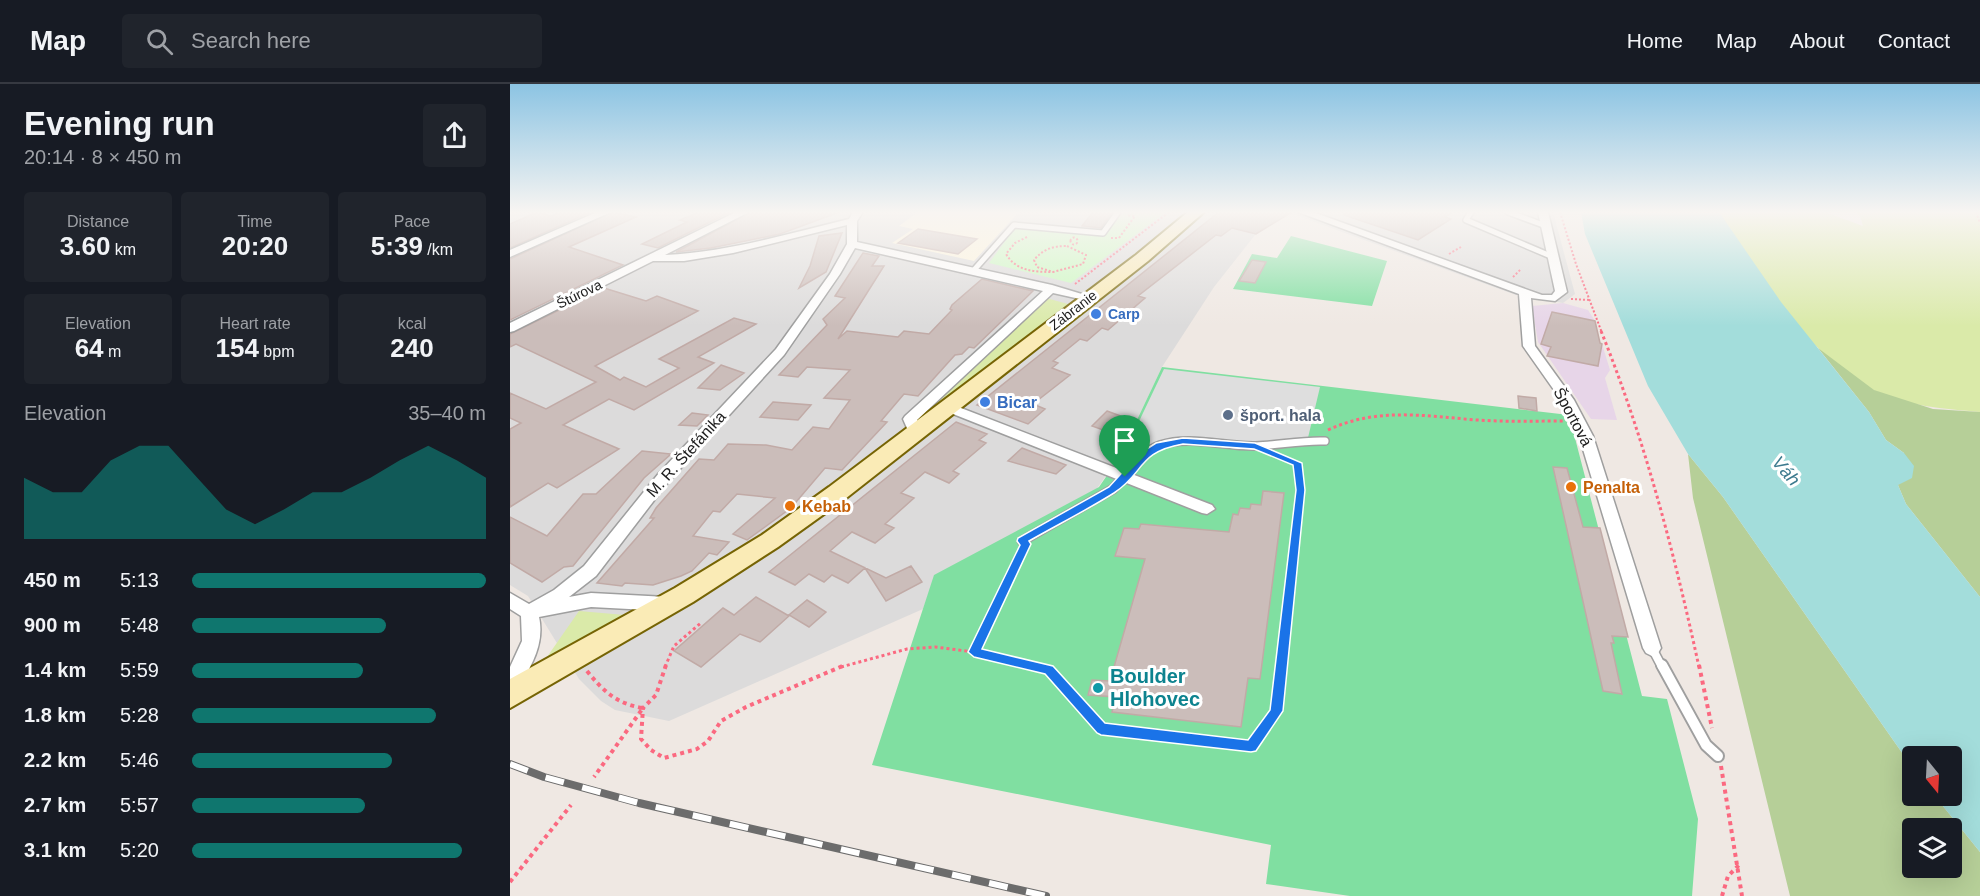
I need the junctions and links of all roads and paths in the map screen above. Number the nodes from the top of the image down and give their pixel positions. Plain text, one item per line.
1 (669, 250) edge
2 (741, 250) edge
3 (849, 250) edge
4 (880, 250) edge
5 (992, 250) edge
6 (1050, 250) edge
7 (1078, 250) edge
8 (1119, 250) edge
9 (1149, 250) edge
10 (1407, 250) edge
11 (1535, 250) edge
12 (1551, 250) edge
13 (1569, 250) edge
14 (1553, 257) junction
15 (651, 259) junction
16 (974, 270) junction
17 (1076, 283) dead end
18 (1052, 288) junction
19 (1525, 293) junction
20 (1089, 298) junction
21 (510, 328) edge
22 (948, 407) junction
23 (1578, 422) junction
24 (915, 432) junction
25 (1322, 441) joint
26 (1255, 446) junction
27 (1125, 477) junction
28 (1208, 509) dead end
29 (1022, 541) joint
30 (510, 600) edge
31 (668, 604) junction
32 (529, 612) junction
33 (702, 622) dead end
34 (1652, 648) joint
35 (974, 652) junction
36 (574, 657) junction
37 (510, 683) edge
38 (510, 695) edge
39 (643, 708) junction
40 (1718, 756) junction
41 (594, 777) dead end
42 (571, 806) dead end
43 (1738, 865) junction
44 (510, 882) edge
45 (1722, 896) edge
46 (1742, 896) edge

1 - 15 street, Štúrova
2 - 15 street
3 - 32 street, M. R. Štefánika
4 - 16 street
5 - 16 lane
6 - 7 path
8 - 17 path
9 - 20 main road, Zábranie
10 - 19 street
11 - 14 lane
12 - 14 street
13 - 40 path
14 - 19 street
15 - 21 street, Štúrova
16 - 18 street
18 - 20 street
18 - 24 street, Zábranie
19 - 23 street, Športová
20 - 22 main road, Zábranie
22 - 24 main road, Zábranie
22 - 27 street
23 - 25 path
23 - 34 street, Športová
24 - 31 main road, Zábranie
25 - 26 lane
26 - 27 lane
26 - 35 path
27 - 28 street
27 - 29 lane
29 - 35 path
30 - 32 street
31 - 32 street
31 - 36 main road, Zábranie
32 - 37 street
33 - 39 path
34 - 40 lane
35 - 39 path
36 - 38 main road, Zábranie
36 - 39 path
39 - 41 path
40 - 43 path
42 - 44 path
43 - 45 path
43 - 46 path

